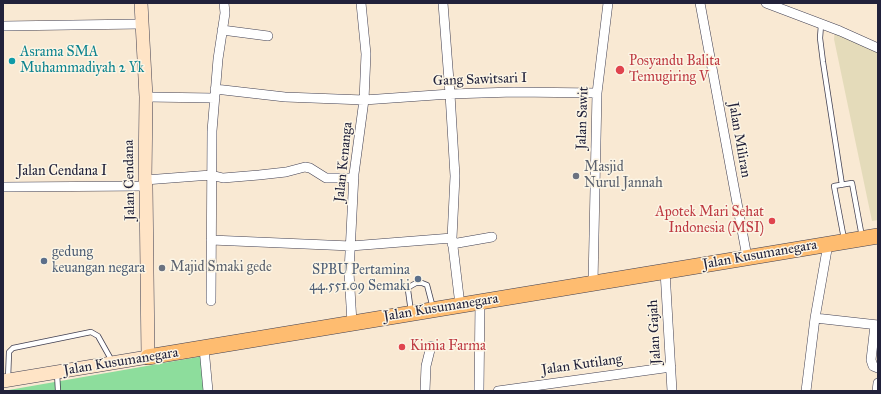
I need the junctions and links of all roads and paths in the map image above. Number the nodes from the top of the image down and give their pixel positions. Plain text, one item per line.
1 (141, 3) edge
2 (224, 3) edge
3 (361, 3) edge
4 (443, 3) edge
5 (608, 3) edge
6 (700, 3) edge
7 (766, 3) edge
8 (142, 24) junction
9 (820, 25) junction
10 (3, 26) edge
11 (222, 30) junction
12 (268, 36) dead end
13 (878, 48) edge
14 (597, 93) junction
15 (215, 94) junction
16 (450, 94) junction
17 (146, 97) junction
18 (364, 100) junction
19 (211, 176) junction
20 (354, 178) junction
21 (145, 183) junction
22 (842, 185) junction
23 (3, 187) edge
24 (878, 236) edge
25 (492, 238) dead end
26 (862, 238) junction
27 (211, 240) junction
28 (452, 241) junction
29 (844, 241) junction
30 (828, 244) junction
31 (351, 246) junction
32 (747, 258) junction
33 (665, 271) junction
34 (593, 283) junction
35 (211, 301) dead end
36 (480, 302) junction
37 (460, 305) junction
38 (433, 310) junction
39 (411, 313) junction
40 (815, 318) junction
41 (352, 323) junction
42 (876, 325) edge
43 (431, 346) dead end
44 (204, 348) junction
45 (148, 357) junction
46 (114, 363) junction
47 (671, 367) junction
48 (878, 368) edge
49 (57, 372) junction
50 (5, 381) edge
51 (878, 383) edge
52 (58, 391) edge
53 (208, 391) edge
54 (425, 391) edge
55 (480, 391) edge
56 (498, 391) edge
57 (672, 391) edge
58 (806, 391) edge
59 (877, 391) edge

1 - 8 main road, Jalan Cendana
2 - 11 street
3 - 18 street, Jalan Kenanga
4 - 16 street
5 - 14 street, Jalan Sawit
6 - 32 street, Jalan Miliran
7 - 9 street
8 - 10 street
8 - 17 main road, Jalan Cendana
9 - 13 street
9 - 22 lane
11 - 12 street
11 - 15 street
14 - 16 street, Gang Sawitsari I
14 - 34 street, Jalan Sawit
15 - 17 street, Gang Sawitsari I
15 - 18 street, Gang Sawitsari I
15 - 19 street
16 - 18 street, Gang Sawitsari I
16 - 28 street
17 - 21 main road, Jalan Cendana
18 - 20 street, Jalan Kenanga
19 - 20 street, Jalan Cendana I
19 - 21 street, Jalan Cendana I
19 - 27 street
20 - 31 street, Jalan Kenanga
21 - 23 street, Jalan Cendana I
21 - 45 main road, Jalan Cendana
22 - 26 lane
22 - 29 lane
24 - 26 main road, Jalan Kusumanegara
25 - 28 street
26 - 29 main road, Jalan Kusumanegara
27 - 31 street
27 - 35 street
28 - 31 street
28 - 37 street
29 - 30 main road, Jalan Kusumanegara
30 - 32 main road, Jalan Kusumanegara
30 - 40 street
31 - 41 street, Jalan Kenanga
32 - 33 main road, Jalan Kusumanegara
33 - 34 main road, Jalan Kusumanegara
33 - 47 street, Jalan Gajah
34 - 36 main road, Jalan Kusumanegara
36 - 37 main road, Jalan Kusumanegara
36 - 55 street
37 - 38 main road, Jalan Kusumanegara
38 - 39 main road, Jalan Kusumanegara
38 - 39 lane
39 - 41 main road, Jalan Kusumanegara
40 - 42 street
40 - 58 street
41 - 44 main road, Jalan Kusumanegara
42 - 48 street
43 - 54 street
44 - 45 main road, Jalan Kusumanegara
44 - 53 street
45 - 46 main road, Jalan Kusumanegara
46 - 49 main road, Jalan Kusumanegara
46 - 50 lane
47 - 56 street, Jalan Kutilang
47 - 57 street, Jalan Gajah
49 - 50 main road, Jalan Kusumanegara
49 - 52 lane
51 - 59 street

